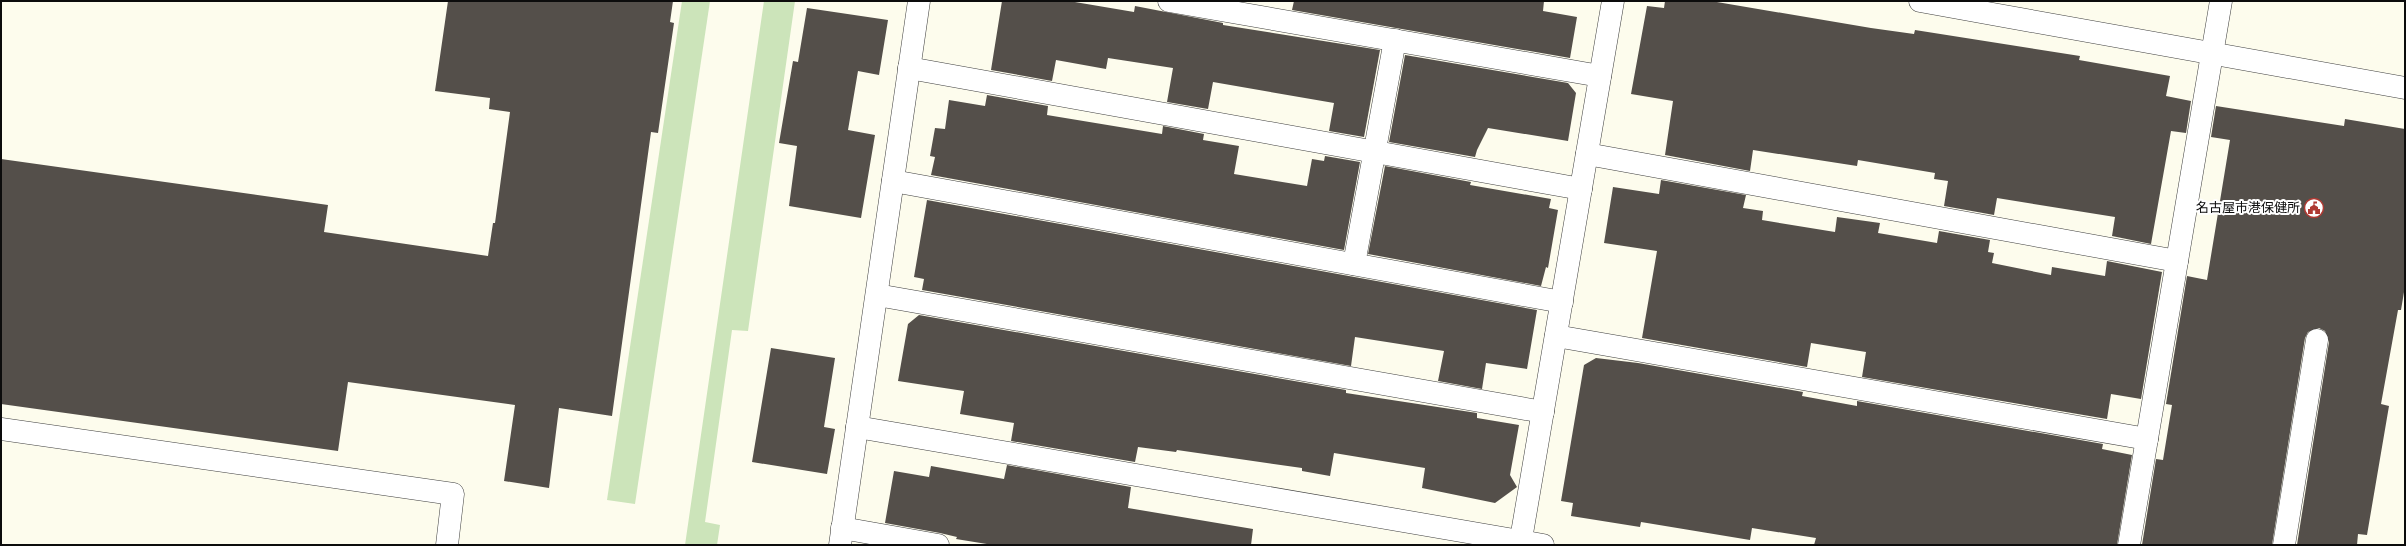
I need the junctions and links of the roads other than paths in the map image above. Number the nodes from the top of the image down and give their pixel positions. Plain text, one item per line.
1 (919, 1) edge
2 (1169, 1) edge
3 (1613, 1) edge
4 (1920, 1) edge
5 (2221, 1) edge
6 (1395, 40) junction
7 (2212, 54) junction
8 (909, 68) junction
9 (1600, 76) junction
10 (2405, 88) edge
11 (1375, 152) junction
12 (1586, 154) junction
13 (893, 181) junction
14 (1581, 189) junction
15 (2177, 262) junction
16 (1354, 264) junction
17 (877, 295) junction
18 (1562, 302) junction
19 (1556, 336) junction
20 (2317, 340) dead end
21 (1543, 412) junction
22 (857, 427) junction
23 (1, 428) edge
24 (2147, 439) junction
25 (841, 537) edge
26 (1521, 543) edge
27 (447, 545) edge
28 (938, 545) edge
29 (1544, 545) edge
30 (2129, 545) edge
31 (2284, 545) edge

1 - 8 street
2 - 6 street
3 - 9 street
4 - 7 street
5 - 7 street
6 - 9 street
6 - 11 street
7 - 10 street
7 - 15 street
8 - 11 street
8 - 13 street
9 - 12 street
11 - 14 street
11 - 16 street
12 - 14 street
12 - 15 street
13 - 16 street
13 - 17 street
14 - 18 street
15 - 24 street
16 - 18 street
17 - 21 street
17 - 22 street
18 - 19 street
19 - 21 street
19 - 24 street
20 - 31 street
21 - 26 street
22 - 25 street
22 - 26 street
23 - 27 street
24 - 30 street
25 - 28 street
26 - 29 street

